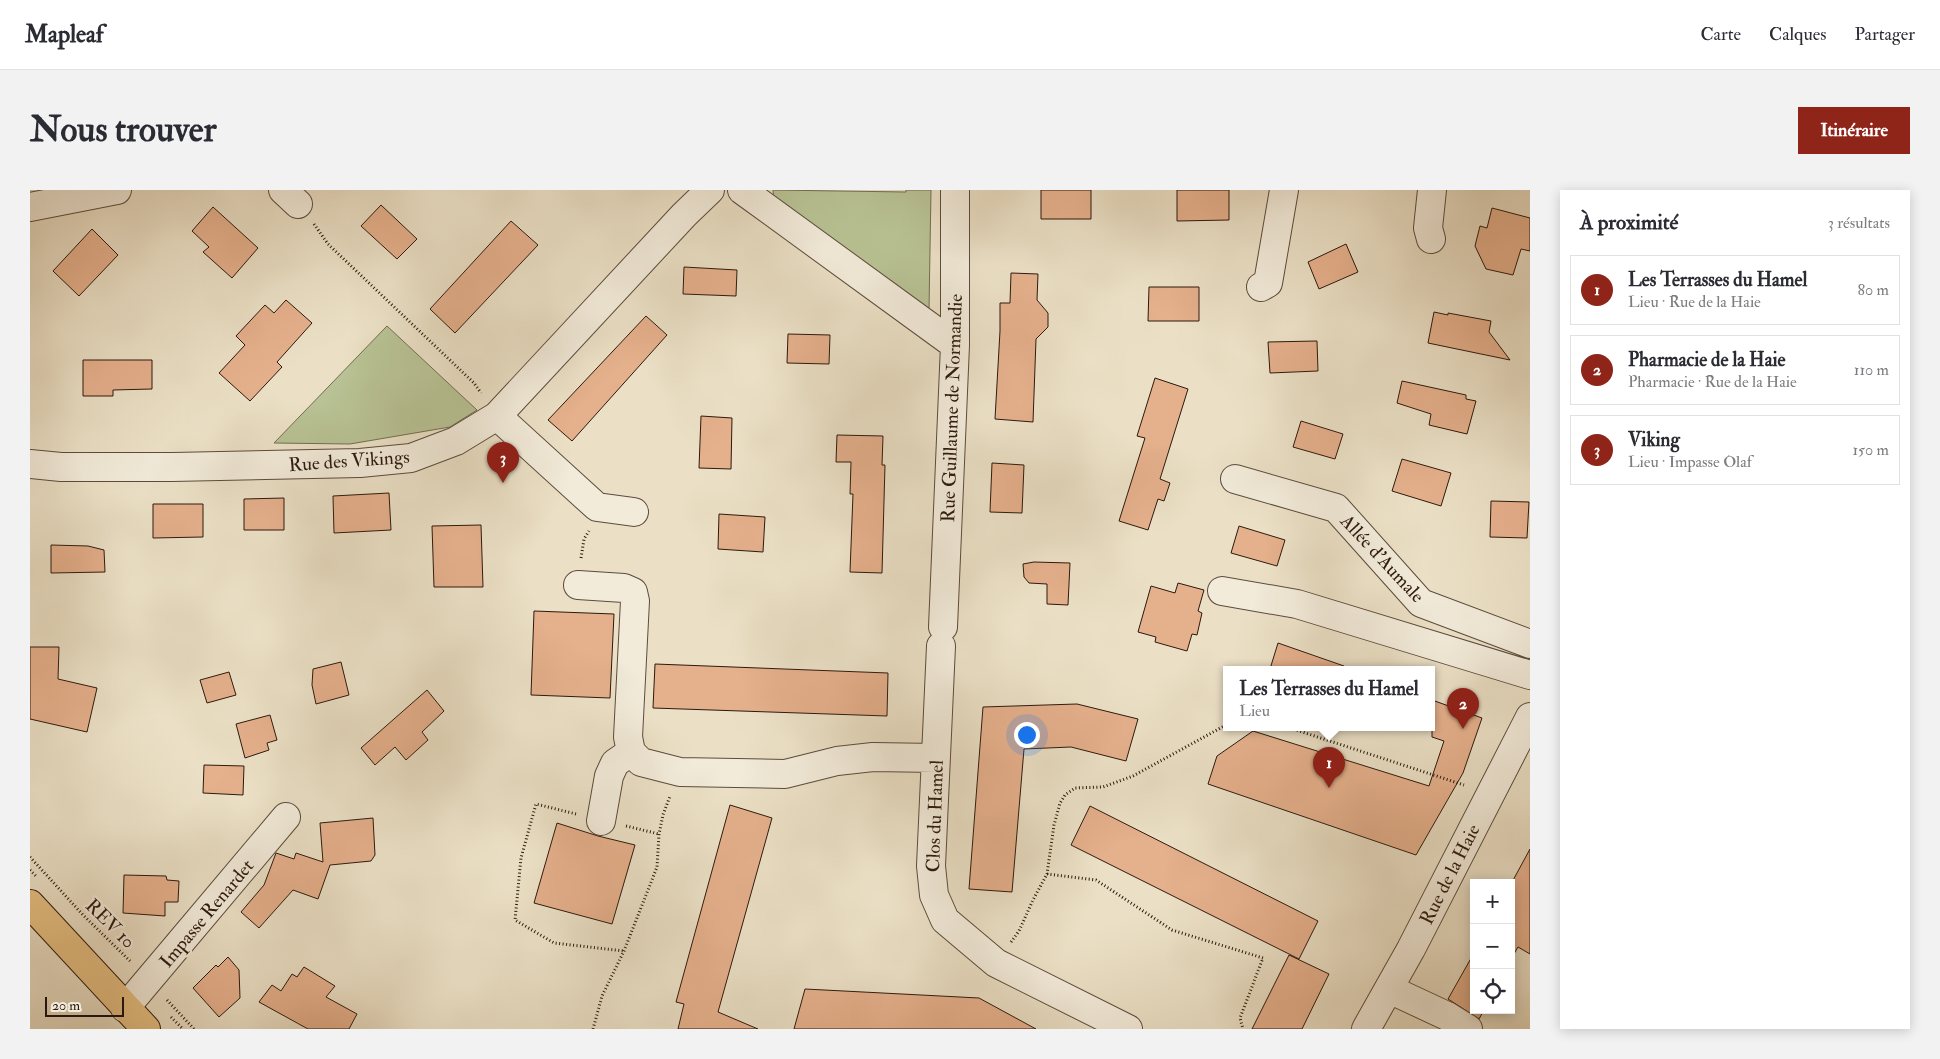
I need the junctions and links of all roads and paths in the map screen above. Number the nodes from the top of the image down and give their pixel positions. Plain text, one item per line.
1 (117, 190) edge
2 (710, 190) edge
3 (742, 190) edge
4 (956, 190) edge
5 (1284, 190) edge
6 (1432, 190) edge
7 (291, 197) edge
8 (30, 207) edge
9 (1431, 239) dead end
10 (1261, 287) dead end
11 (955, 345) junction
12 (497, 416) junction
13 (30, 464) edge
14 (1235, 480) dead end
15 (634, 512) dead end
16 (578, 585) dead end
17 (1222, 592) dead end
18 (942, 636) joint
19 (1530, 644) edge
20 (1530, 675) edge
21 (1530, 717) edge
22 (1223, 727) edge
23 (1299, 731) edge
24 (630, 752) junction
25 (936, 758) junction
26 (680, 772) junction
27 (1491, 794) junction
28 (286, 817) dead end
29 (601, 821) junction
30 (659, 834) junction
31 (30, 857) edge
32 (1047, 874) junction
33 (30, 904) edge
34 (624, 951) junction
35 (996, 963) junction
36 (150, 981) junction
37 (1389, 989) junction
38 (125, 1008) junction
39 (146, 1029) edge
40 (194, 1029) edge
41 (593, 1029) edge
42 (1128, 1029) edge
43 (1243, 1029) edge
44 (1366, 1029) edge
45 (1468, 1029) edge

1 - 8 street
2 - 12 street, Rue des Vikings
3 - 11 street
4 - 11 street, Rue Guillaume de Normandie
5 - 10 street
6 - 9 street
7 - 12 path
11 - 18 street, Rue Guillaume de Normandie
12 - 13 street, Rue des Vikings
12 - 15 street
14 - 19 street, Allée d'Aumale
16 - 24 street
17 - 20 street
18 - 25 street, Clos du Hamel
21 - 27 street, Rue de la Haie
22 - 32 path
23 - 27 path
24 - 26 street
24 - 29 street
25 - 26 street
25 - 35 street, Clos du Hamel
26 - 30 path
27 - 37 street, Rue de la Haie
28 - 36 street, Impasse Renardet
29 - 30 path
29 - 34 path
30 - 34 path
31 - 36 path, REV 10
32 - 35 path
32 - 43 path
33 - 38 main road
34 - 41 path
35 - 42 street, Clos du Hamel
36 - 38 street, Impasse Renardet
36 - 40 path, REV 10
37 - 44 street, Rue de la Haie
37 - 45 street
38 - 39 main road

